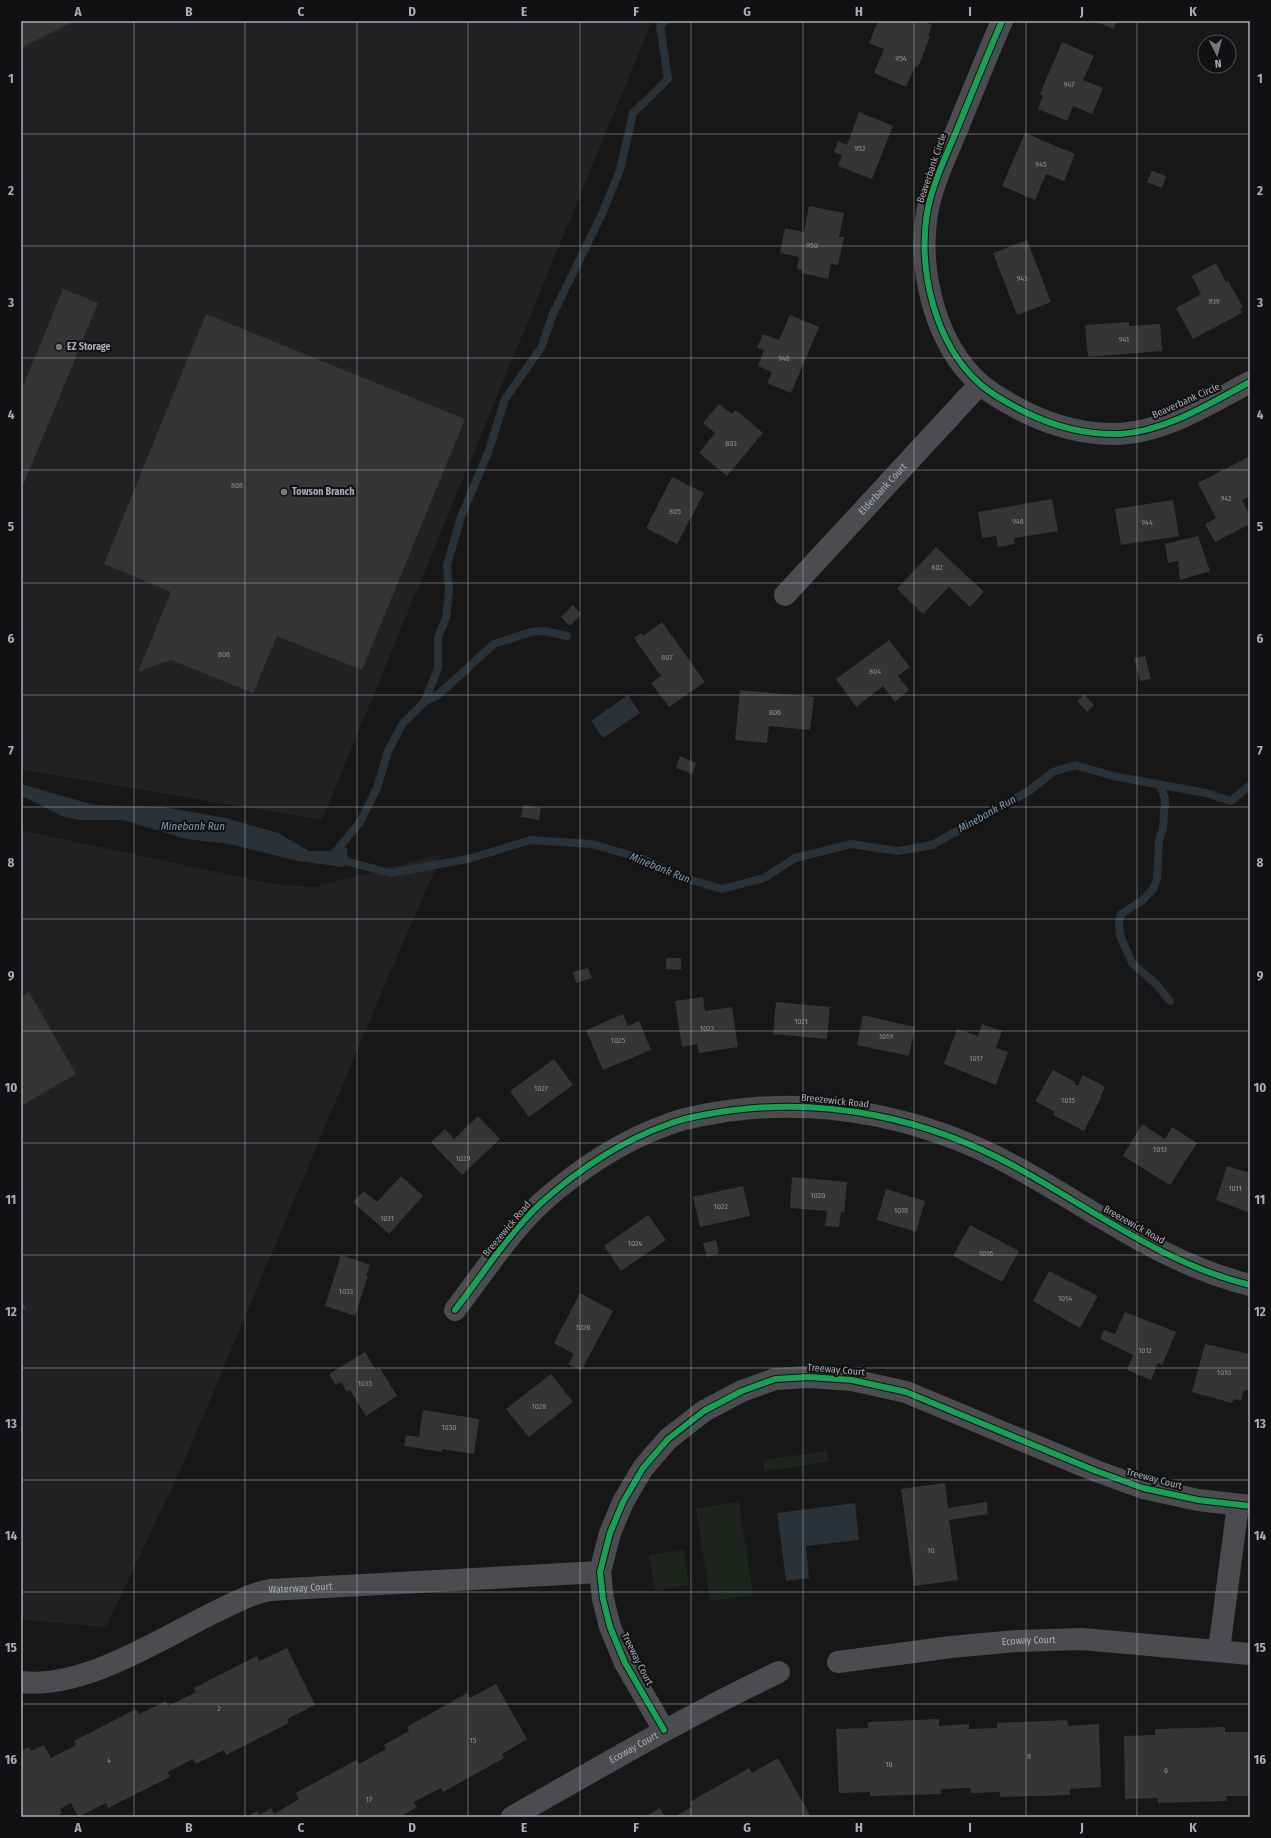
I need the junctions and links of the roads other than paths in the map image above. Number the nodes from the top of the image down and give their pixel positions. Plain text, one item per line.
1 (1002, 21) edge
2 (1250, 382) edge
3 (980, 384) junction
4 (785, 595) dead end
5 (1250, 1285) edge
6 (455, 1310) dead end
7 (1244, 1505) edge
8 (600, 1572) junction
9 (1219, 1650) junction
10 (1250, 1654) edge
11 (838, 1662) dead end
12 (779, 1672) dead end
13 (21, 1682) edge
14 (664, 1730) junction
15 (512, 1817) edge

1 - 3 street, Beaverbank Circle
2 - 3 street, Beaverbank Circle
3 - 4 street, Elderbank Court
5 - 6 street, Breezewick Road
7 - 8 street, Treeway Court
7 - 9 street
8 - 13 street, Waterway Court
8 - 14 street, Treeway Court
9 - 10 street, Ecoway Court
9 - 11 street, Ecoway Court
12 - 14 street, Ecoway Court
14 - 15 street, Ecoway Court

